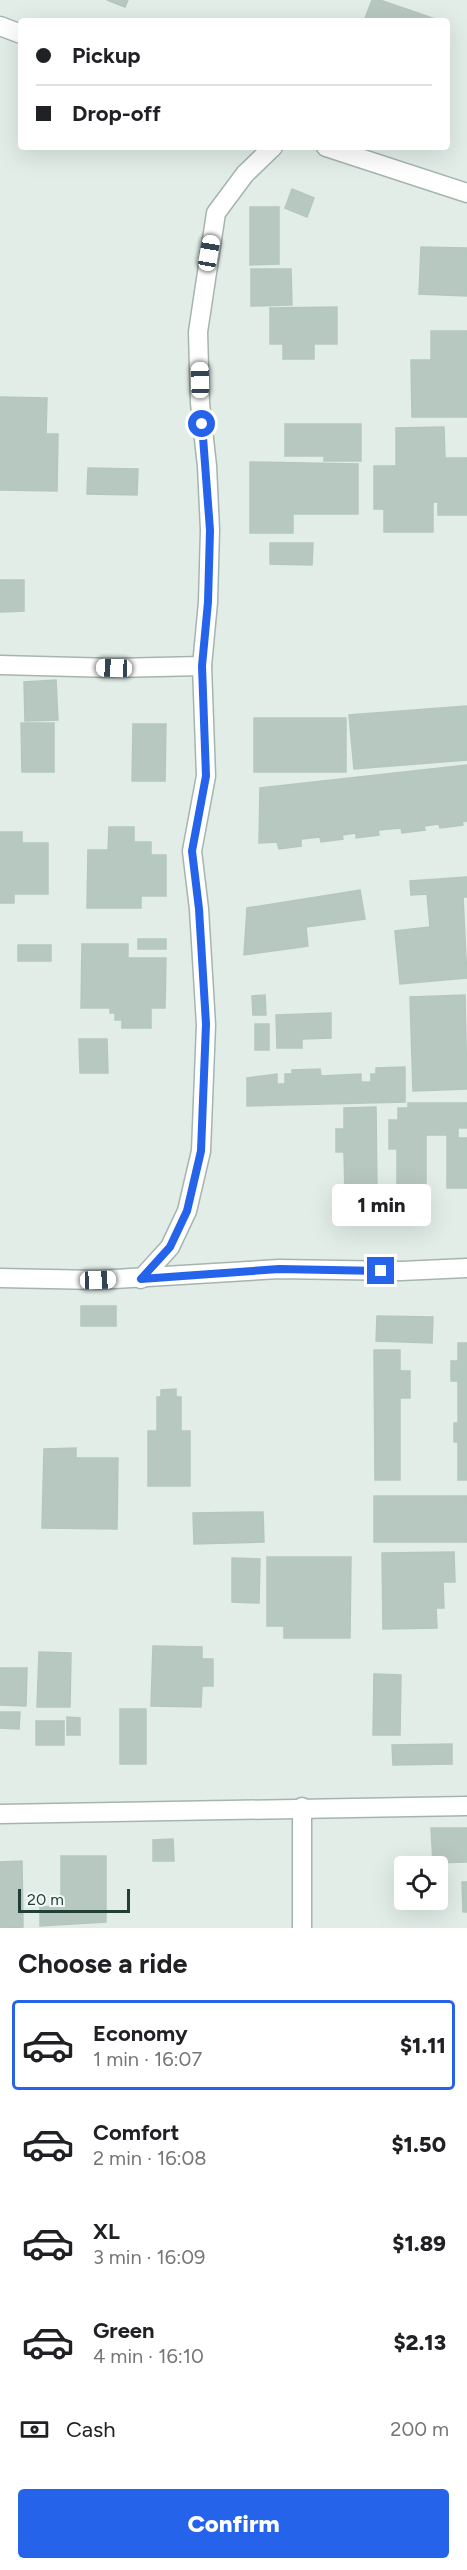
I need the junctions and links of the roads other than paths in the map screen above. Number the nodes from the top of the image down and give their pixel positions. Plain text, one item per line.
1 (0, 26) edge
2 (18, 33) edge
3 (270, 150) edge
4 (335, 150) edge
5 (467, 193) edge
6 (0, 665) edge
7 (202, 666) junction
8 (467, 1268) edge
9 (0, 1278) edge
10 (141, 1279) junction
11 (467, 1806) edge
12 (302, 1807) junction
13 (0, 1814) edge
14 (302, 1928) edge

1 - 2 street
3 - 7 street
4 - 5 street
6 - 7 street
7 - 10 street
8 - 10 street
9 - 10 street
11 - 12 street
12 - 13 street
12 - 14 street

